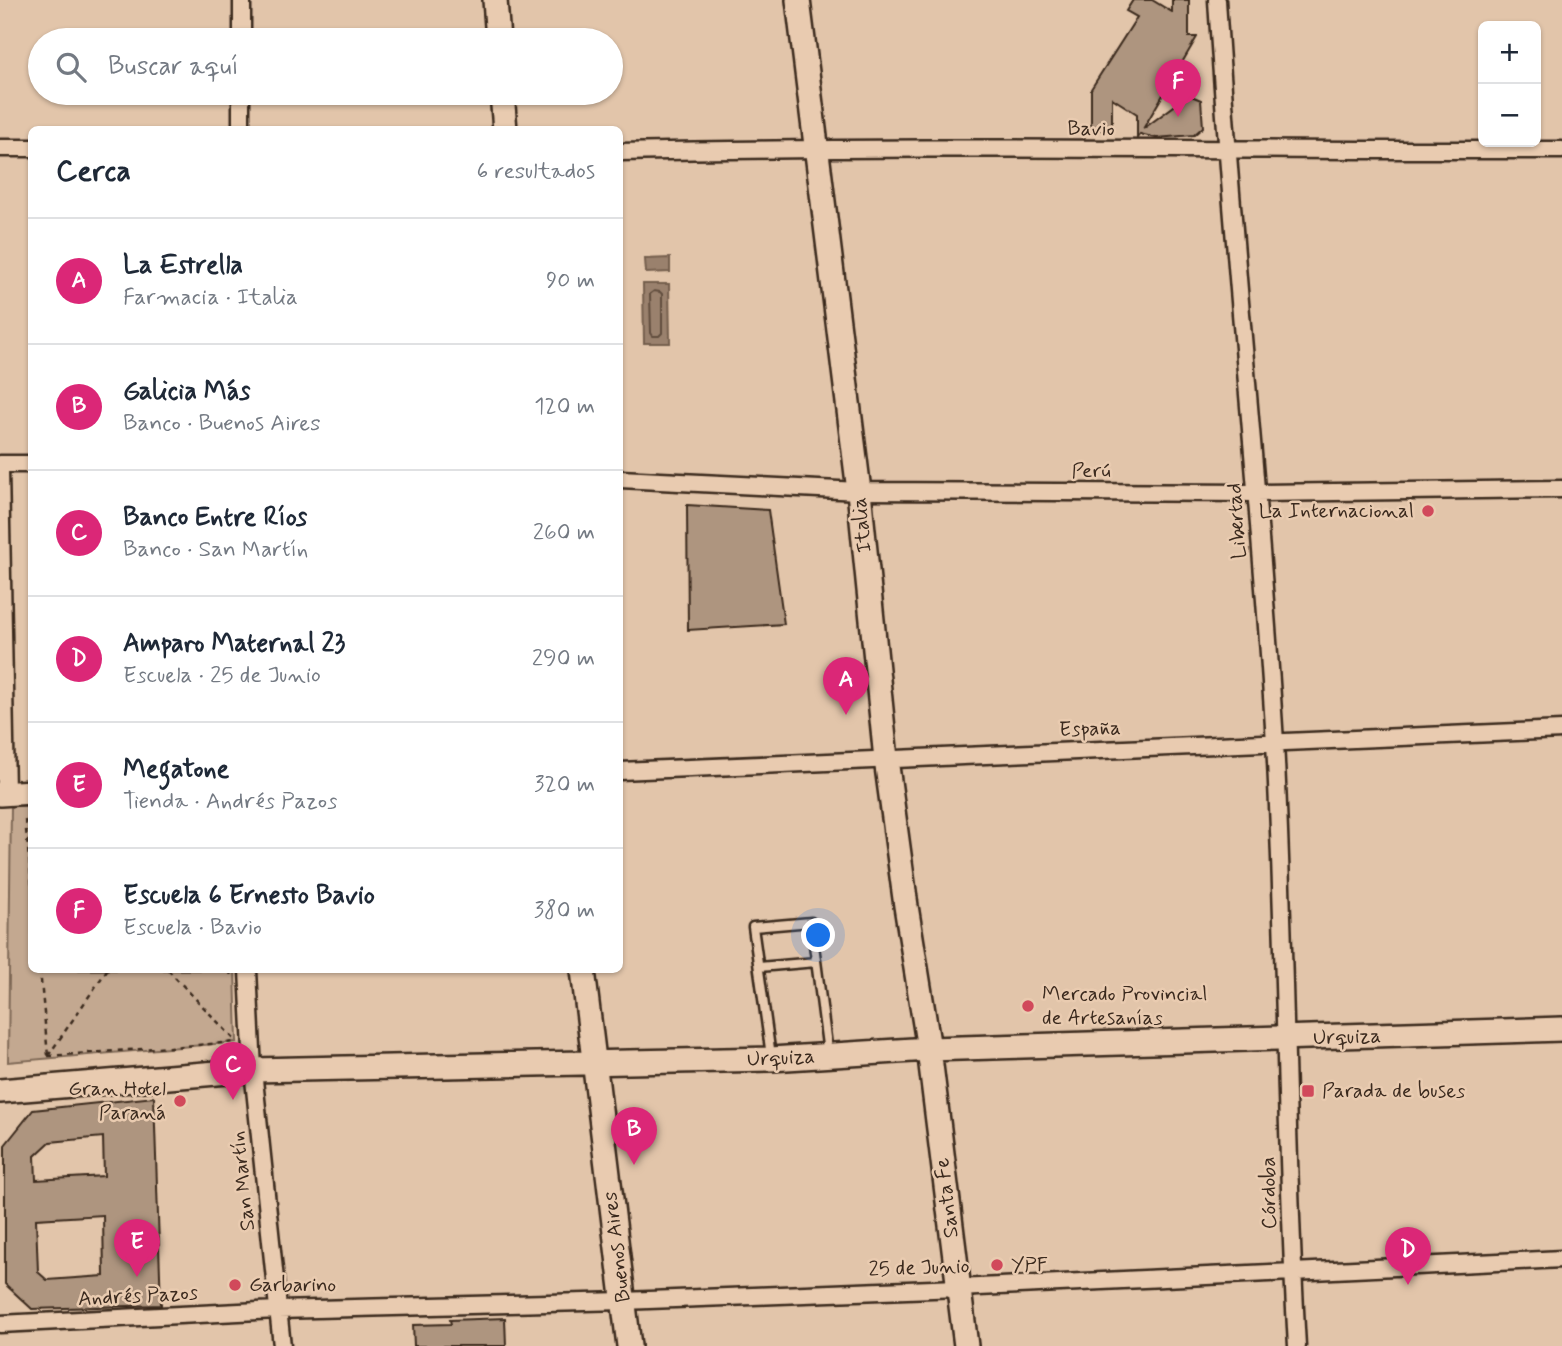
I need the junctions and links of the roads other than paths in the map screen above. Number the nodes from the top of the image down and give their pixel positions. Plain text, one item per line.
1 (242, 0) edge
2 (495, 0) edge
3 (798, 0) edge
4 (1217, 0) edge
5 (242, 28) edge
6 (497, 28) edge
7 (242, 105) edge
8 (503, 105) edge
9 (241, 126) edge
10 (505, 126) edge
11 (816, 147) junction
12 (0, 148) edge
13 (28, 148) edge
14 (1562, 150) edge
15 (1226, 151) junction
16 (623, 152) edge
17 (0, 464) edge
18 (28, 464) edge
19 (0, 469) edge
20 (623, 479) edge
21 (1562, 489) edge
22 (859, 491) junction
23 (1256, 493) junction
24 (1562, 730) edge
25 (1275, 743) junction
26 (886, 759) junction
27 (623, 771) edge
28 (28, 793) edge
29 (2, 798) edge
30 (816, 962) junction
31 (759, 967) junction
32 (248, 973) edge
33 (583, 973) edge
34 (1562, 1029) edge
35 (1287, 1039) junction
36 (929, 1049) junction
37 (828, 1056) junction
38 (771, 1059) junction
39 (593, 1064) junction
40 (253, 1070) junction
41 (0, 1091) edge
42 (1562, 1259) edge
43 (1292, 1271) junction
44 (958, 1288) junction
45 (623, 1301) junction
46 (278, 1310) junction
47 (0, 1324) edge
48 (282, 1346) edge
49 (629, 1346) edge
50 (965, 1346) edge
51 (1297, 1346) edge

1 - 5 street
2 - 6 street
3 - 11 street, Italia
4 - 15 street, Libertad
7 - 9 street
8 - 10 street
11 - 15 street, Bavio
11 - 16 street, Bavio
11 - 22 street, Italia
12 - 13 street
14 - 15 street, Bavio
15 - 23 street, Libertad
17 - 18 street
19 - 29 street
20 - 22 street, Perú
21 - 23 street, Perú
22 - 23 street, Perú
22 - 26 street, Italia
23 - 25 street, Libertad
24 - 25 street, España
25 - 26 street, España
25 - 35 street, Libertad
26 - 27 street, España
26 - 36 street, Italia
28 - 29 street
30 - 31 lane
30 - 31 lane
30 - 37 lane
31 - 38 lane
32 - 40 street, San Martín
33 - 39 street, Buenos Aires
34 - 35 street, Urquiza
35 - 36 street, Urquiza
35 - 43 street, Córdoba
36 - 37 street, Urquiza
36 - 44 street, Santa Fe
37 - 38 street, Urquiza
38 - 39 street, Urquiza
39 - 40 street, Urquiza
39 - 45 street, Buenos Aires
40 - 41 street, Urquiza
40 - 46 street, San Martín
42 - 43 street, 25 de Junio
43 - 44 street, 25 de Junio
43 - 51 street, Córdoba
44 - 45 street, 25 de Junio
44 - 50 street, Santa Fe
45 - 46 street, 25 de Junio
45 - 49 street, Buenos Aires
46 - 47 street, Andrés Pazos
46 - 48 street, San Martín

